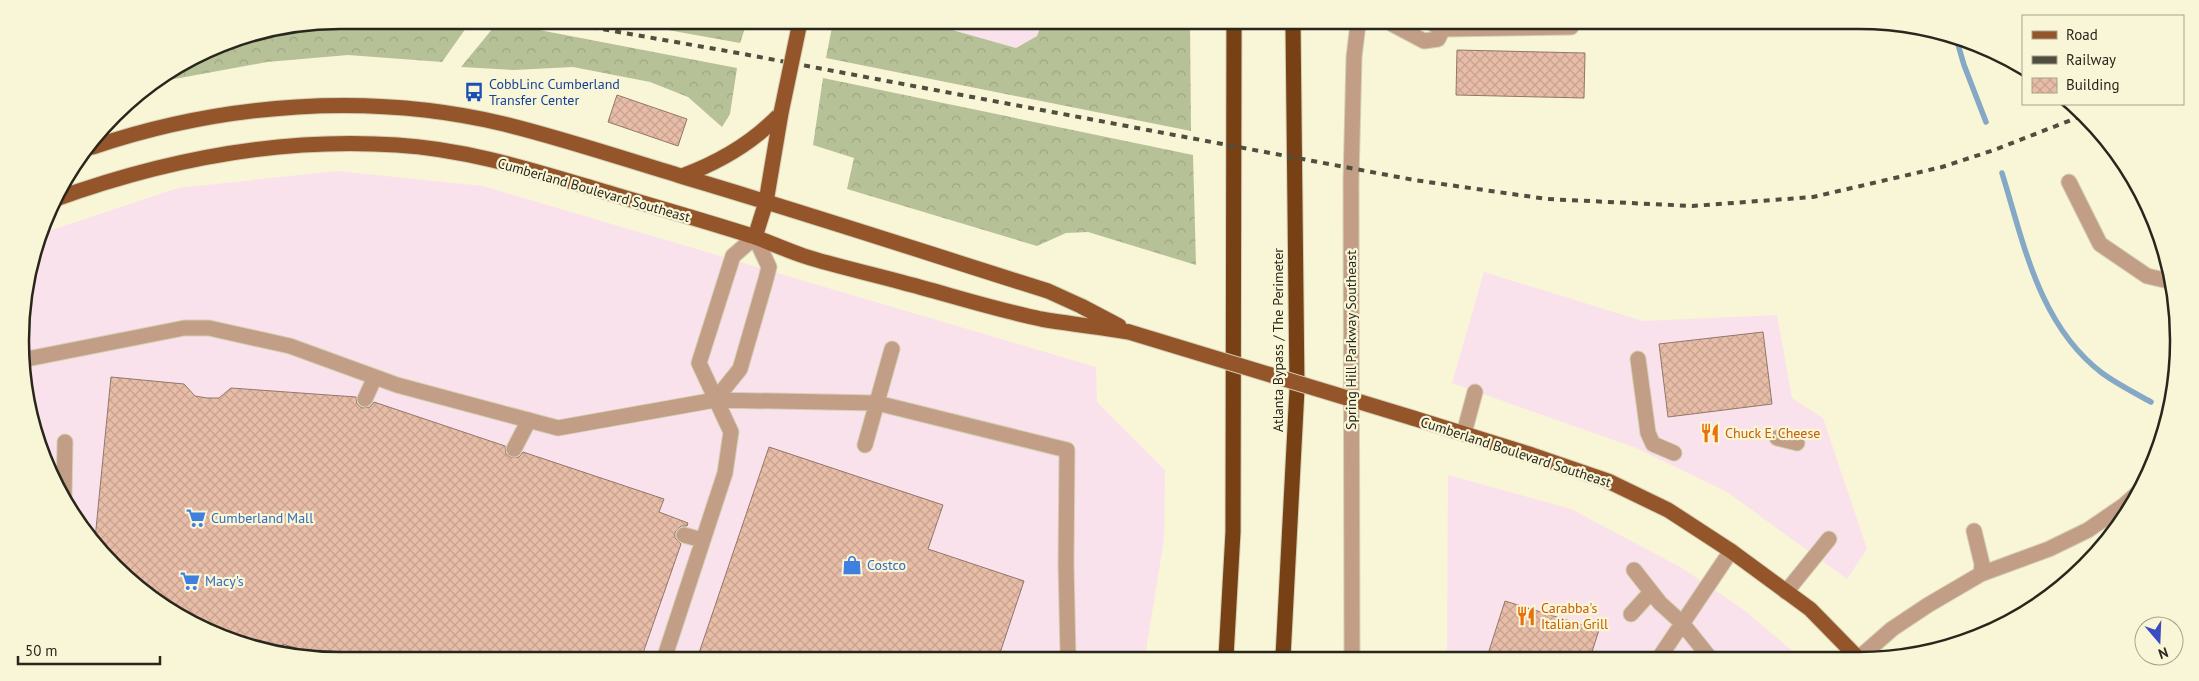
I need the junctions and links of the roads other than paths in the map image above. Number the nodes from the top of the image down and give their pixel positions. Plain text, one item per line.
1 (799, 29) edge
2 (1234, 29) edge
3 (1293, 29) edge
4 (1357, 29) edge
5 (1401, 29) edge
6 (1438, 29) edge
7 (781, 113) junction
8 (97, 146) edge
9 (682, 176) junction
10 (2069, 182) dead end
11 (65, 196) edge
12 (766, 202) junction
13 (755, 237) junction
14 (2164, 279) edge
15 (1129, 332) junction
16 (892, 349) dead end
17 (29, 359) edge
18 (1638, 359) dead end
19 (375, 377) junction
20 (1475, 392) dead end
21 (365, 400) dead end
22 (716, 400) junction
23 (877, 404) junction
24 (529, 420) junction
25 (1464, 433) junction
26 (1777, 438) dead end
27 (65, 442) dead end
28 (1797, 442) dead end
29 (865, 445) dead end
30 (514, 449) dead end
31 (1674, 453) dead end
32 (64, 484) edge
33 (2122, 507) edge
34 (1974, 531) dead end
35 (684, 535) dead end
36 (1829, 538) dead end
37 (702, 540) junction
38 (1731, 552) junction
39 (1634, 570) dead end
40 (1981, 574) junction
41 (1651, 592) junction
42 (1786, 592) junction
43 (1631, 614) dead end
44 (1682, 623) junction
45 (666, 652) edge
46 (1068, 652) edge
47 (1226, 652) edge
48 (1283, 652) edge
49 (1352, 652) edge
50 (1663, 652) edge
51 (1705, 652) edge
52 (1852, 652) edge
53 (1865, 652) edge

1 - 7 main road, bridge
2 - 47 highway
3 - 48 highway, Atlanta Bypass / The Perimeter
4 - 49 street, Spring Hill Parkway Southeast
5 - 6 street
7 - 9 main road
7 - 12 main road
8 - 9 main road, Cumberland Boulevard Southeast
9 - 12 main road, Cumberland Boulevard Southeast
10 - 14 street
11 - 13 main road, Cumberland Boulevard Southeast
12 - 13 main road
12 - 15 main road, Cumberland Boulevard Southeast
13 - 15 main road, Cumberland Boulevard Southeast
13 - 22 street
13 - 22 street
15 - 25 main road, Cumberland Boulevard Southeast, bridge
16 - 23 street
17 - 19 street
18 - 31 street
19 - 21 street
19 - 24 street
20 - 25 street
22 - 23 street
22 - 24 street
22 - 37 street
23 - 29 street
23 - 46 street
24 - 30 street
25 - 38 main road, Cumberland Boulevard Southeast
26 - 28 street
27 - 32 street
33 - 40 street
34 - 40 street
35 - 37 street
36 - 42 street
37 - 45 street
38 - 42 main road, Cumberland Boulevard Southeast
38 - 44 street
39 - 41 street
40 - 53 street
41 - 43 street
41 - 44 street
42 - 52 main road, Cumberland Boulevard Southeast
44 - 50 street
44 - 51 street

